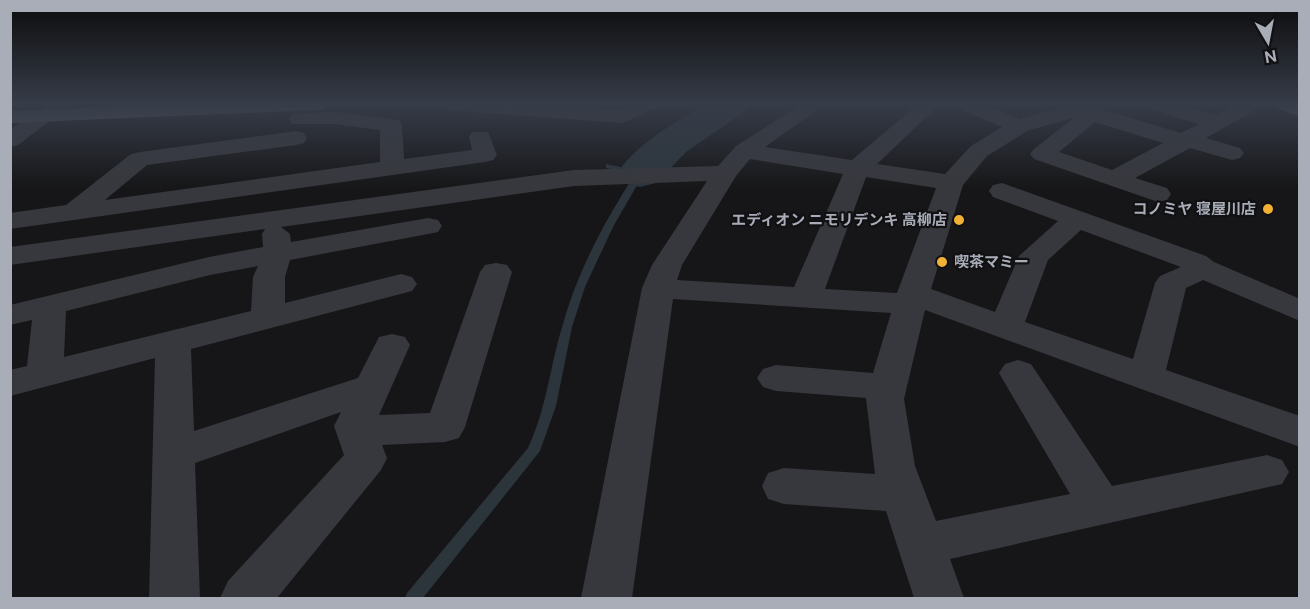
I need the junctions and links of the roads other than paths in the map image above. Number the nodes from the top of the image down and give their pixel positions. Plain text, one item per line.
1 (252, 132) edge
2 (297, 132) edge
3 (391, 132) edge
4 (775, 132) edge
5 (898, 132) edge
6 (1009, 132) edge
7 (1065, 132) edge
8 (1162, 132) edge
9 (1201, 132) edge
10 (480, 137) dead end
11 (1187, 141) junction
12 (1232, 153) dead end
13 (734, 162) junction
14 (392, 168) junction
15 (857, 169) junction
16 (1114, 179) junction
17 (285, 183) junction
18 (951, 183) junction
19 (1002, 190) dead end
20 (1158, 194) dead end
21 (75, 211) junction
22 (274, 218) junction
23 (1078, 218) junction
24 (10, 221) edge
25 (428, 226) dead end
26 (278, 253) junction
27 (10, 256) edge
28 (1203, 269) junction
29 (496, 272) dead end
30 (401, 284) dead end
31 (658, 288) junction
32 (805, 298) junction
33 (911, 299) junction
34 (50, 305) junction
35 (1299, 311) edge
36 (10, 315) edge
37 (267, 318) junction
38 (1006, 327) junction
39 (173, 342) junction
40 (392, 345) dead end
41 (1018, 373) dead end
42 (45, 374) junction
43 (1146, 377) junction
44 (776, 378) dead end
45 (10, 383) edge
46 (373, 387) junction
47 (889, 387) junction
48 (356, 431) junction
49 (1299, 432) edge
50 (174, 454) junction
51 (1267, 472) dead end
52 (783, 486) dead end
53 (904, 494) junction
54 (1101, 507) junction
55 (921, 545) junction
56 (174, 598) edge
57 (246, 598) edge
58 (606, 598) edge
59 (939, 598) edge

1 - 21 street
2 - 17 street
3 - 14 street
4 - 13 street
5 - 15 street
6 - 18 street
7 - 16 street
8 - 11 street
9 - 11 street
10 - 14 street
11 - 12 street
11 - 16 street
13 - 15 street
13 - 22 street
13 - 31 street
14 - 17 street
15 - 18 street
15 - 32 street
16 - 20 street
17 - 21 street
17 - 22 street
18 - 33 street
19 - 23 street
21 - 24 street
22 - 26 street
22 - 27 street
23 - 28 street
23 - 38 street
25 - 26 street
26 - 34 street
26 - 37 street
28 - 35 street
28 - 43 street
29 - 48 street
30 - 37 street
31 - 32 street
31 - 58 street
32 - 33 street
33 - 38 street
33 - 47 street
34 - 36 street
34 - 42 street
37 - 39 street
38 - 43 street
39 - 42 street
39 - 50 street
40 - 46 street
41 - 54 street
42 - 45 street
43 - 49 street
44 - 47 street
46 - 48 street
46 - 50 street
47 - 53 street
48 - 57 street
50 - 56 street
51 - 54 street
52 - 53 street
53 - 55 street
54 - 55 street
55 - 59 street

